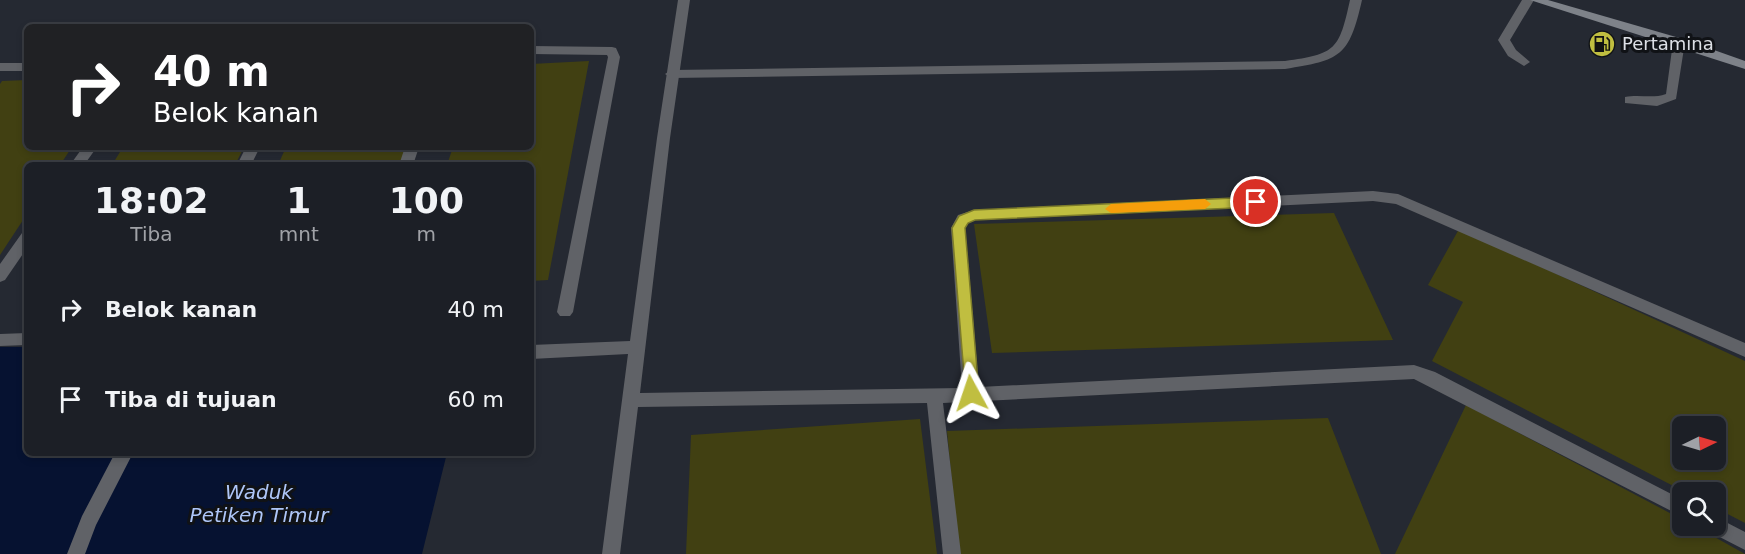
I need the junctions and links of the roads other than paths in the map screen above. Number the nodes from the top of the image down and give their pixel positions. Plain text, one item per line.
1 (684, 0) edge
2 (1356, 0) edge
3 (1528, 0) edge
4 (1536, 0) edge
5 (1679, 42) junction
6 (534, 50) edge
7 (1524, 62) dead end
8 (1745, 65) edge
9 (24, 66) edge
10 (0, 67) edge
11 (671, 74) junction
12 (1630, 100) dead end
13 (24, 241) edge
14 (0, 276) edge
15 (565, 312) dead end
16 (24, 339) edge
17 (0, 340) edge
18 (637, 347) junction
19 (1745, 350) edge
20 (534, 352) edge
21 (971, 393) junction
22 (934, 396) junction
23 (633, 400) junction
24 (122, 456) edge
25 (1672, 503) edge
26 (1726, 531) edge
27 (1745, 541) edge
28 (76, 554) edge
29 (611, 554) edge
30 (952, 554) edge

1 - 11 street
2 - 11 street
3 - 7 street
4 - 5 main road
5 - 8 main road
5 - 12 street
6 - 15 street
9 - 10 street
11 - 18 street
13 - 14 street
16 - 17 street
18 - 20 street
18 - 23 street
19 - 21 street
21 - 22 street
21 - 25 street
22 - 23 street
22 - 30 street
23 - 29 street
24 - 28 street
26 - 27 street

